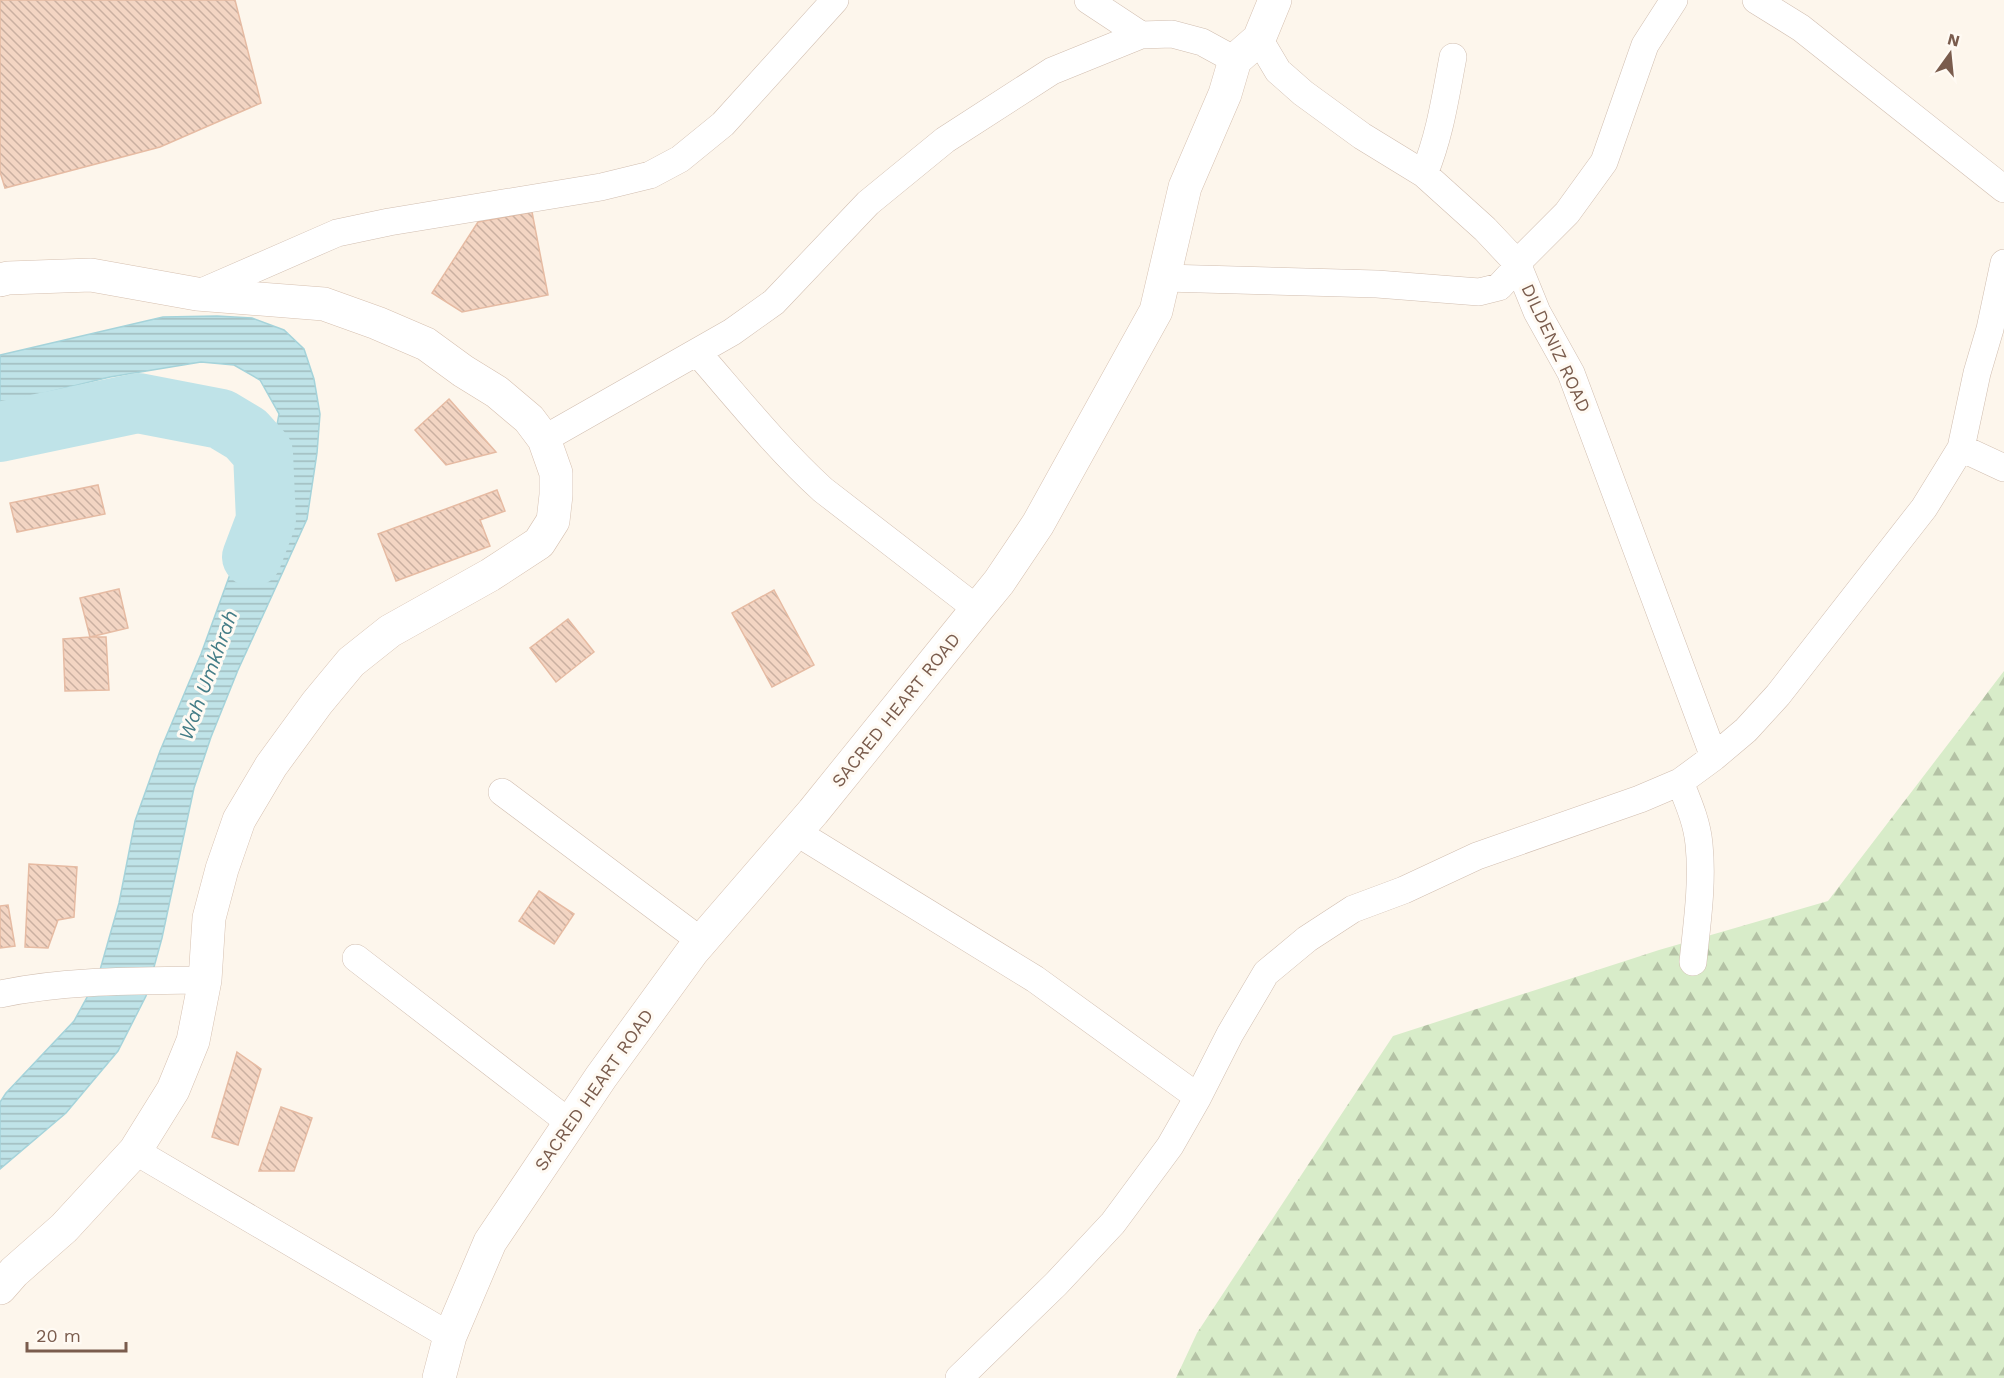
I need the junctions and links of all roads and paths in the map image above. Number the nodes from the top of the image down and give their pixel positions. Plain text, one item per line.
1 (835, 0) edge
2 (1088, 0) edge
3 (1275, 0) edge
4 (1674, 0) edge
5 (1756, 0) edge
6 (1141, 35) junction
7 (1247, 50) junction
8 (1453, 57) dead end
9 (1424, 174) junction
10 (2004, 189) edge
11 (1517, 263) junction
12 (2004, 263) edge
13 (1165, 278) junction
14 (0, 280) edge
15 (197, 294) junction
16 (697, 352) junction
17 (544, 439) junction
18 (1961, 448) junction
19 (2004, 468) edge
20 (977, 609) junction
21 (1714, 757) junction
22 (1680, 782) junction
23 (502, 792) dead end
24 (796, 832) junction
25 (701, 941) junction
26 (356, 958) dead end
27 (1693, 962) dead end
28 (205, 980) junction
29 (0, 994) edge
30 (1198, 1097) junction
31 (570, 1123) junction
32 (135, 1151) junction
33 (0, 1288) edge
34 (450, 1336) junction
35 (439, 1378) edge
36 (959, 1378) edge

1 - 15 street
2 - 6 street
3 - 7 street, SACRED HEART ROAD
4 - 11 street
5 - 10 street
6 - 7 street
6 - 16 street
7 - 9 street, DILDENIZ ROAD
7 - 13 street, SACRED HEART ROAD
8 - 9 street
9 - 11 street, DILDENIZ ROAD
11 - 13 street
11 - 21 street, DILDENIZ ROAD
12 - 18 street
13 - 20 street, SACRED HEART ROAD
14 - 15 street
15 - 17 street
16 - 17 street
16 - 20 street
17 - 28 street
18 - 19 street
18 - 21 street
20 - 24 street, SACRED HEART ROAD
21 - 22 street
22 - 27 street
22 - 30 street
23 - 25 street
24 - 25 street, SACRED HEART ROAD
24 - 30 street
25 - 31 street, SACRED HEART ROAD
26 - 31 street
28 - 29 street
28 - 32 street
30 - 36 street
31 - 34 street, SACRED HEART ROAD
32 - 33 street
32 - 34 street
34 - 35 street, SACRED HEART ROAD

